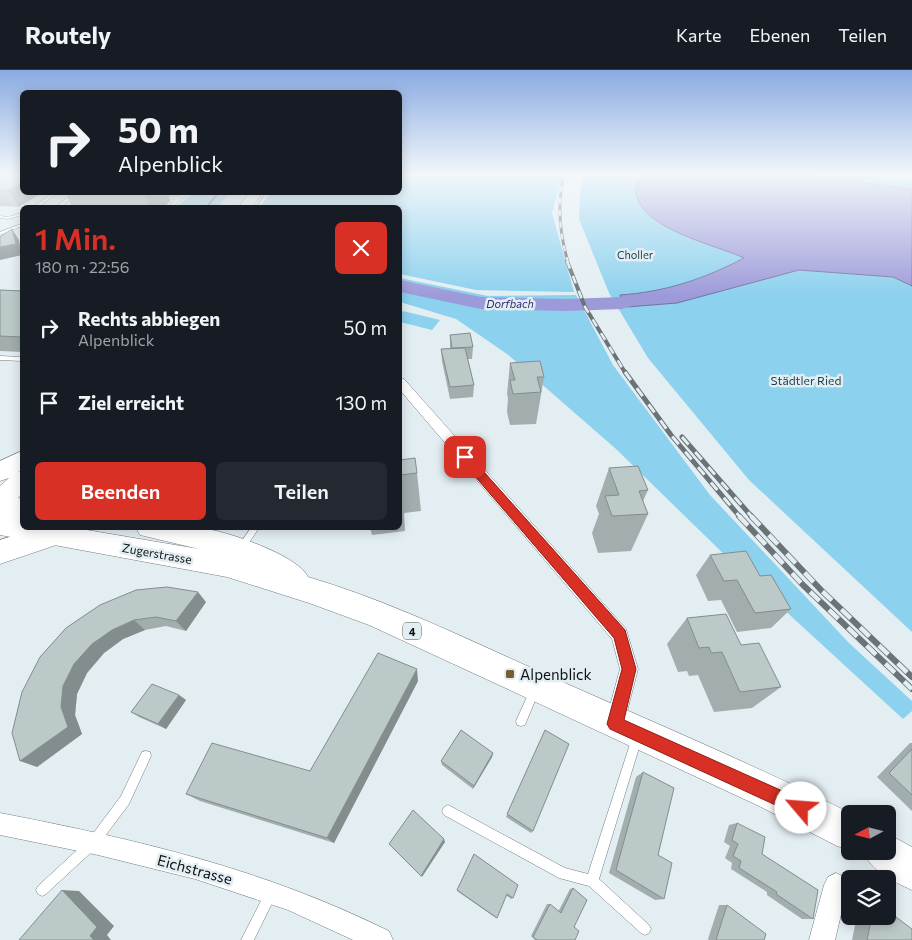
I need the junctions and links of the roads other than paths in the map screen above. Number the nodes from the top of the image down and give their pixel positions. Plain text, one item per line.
1 (18, 215) edge
2 (0, 217) edge
3 (20, 226) edge
4 (0, 234) edge
5 (0, 358) edge
6 (20, 360) edge
7 (402, 384) edge
8 (20, 460) edge
9 (0, 472) edge
10 (20, 484) edge
11 (8, 508) edge
12 (20, 516) edge
13 (43, 530) edge
14 (159, 530) edge
15 (52, 536) junction
16 (241, 547) edge
17 (0, 552) edge
18 (536, 687) junction
19 (521, 721) dead end
20 (627, 729) junction
21 (146, 756) dead end
22 (448, 812) dead end
23 (0, 824) edge
24 (841, 828) edge
25 (93, 843) junction
26 (896, 860) edge
27 (912, 870) edge
28 (592, 881) junction
29 (836, 886) dead end
30 (42, 890) dead end
31 (272, 892) junction
32 (645, 929) dead end
33 (247, 940) edge
34 (380, 940) edge
35 (822, 940) edge

1 - 2 lane
3 - 4 lane
5 - 6 lane
7 - 20 street
8 - 9 main road
10 - 11 main road, Zugerstrasse / 4
11 - 12 main road, Zugerstrasse / 4
13 - 15 main road, Zugerstrasse / 4
14 - 16 main road, Zugerstrasse / 4
15 - 16 main road, Zugerstrasse / 4
15 - 17 highway
16 - 18 main road, Zugerstrasse / 4
18 - 19 lane
18 - 20 main road, Zugerstrasse / 4
20 - 24 main road, Zugerstrasse / 4
20 - 28 lane
21 - 25 lane
22 - 28 lane
23 - 25 street, Eichstrasse
25 - 30 lane
25 - 31 street, Eichstrasse
26 - 27 main road
28 - 32 lane
29 - 35 street
31 - 33 lane
31 - 34 street, Eichstrasse

